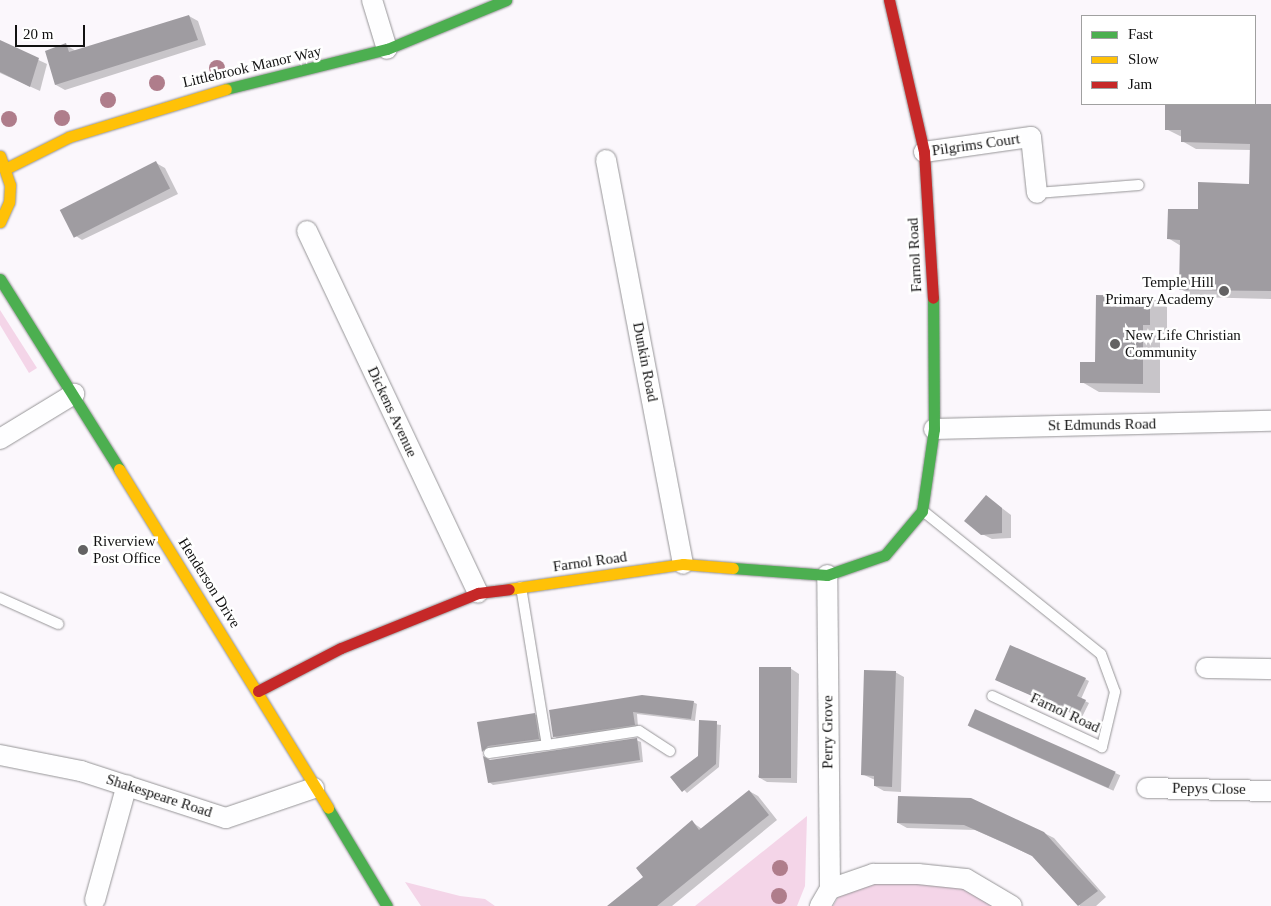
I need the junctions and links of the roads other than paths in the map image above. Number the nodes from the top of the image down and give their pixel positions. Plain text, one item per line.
1 (372, 0) edge
2 (506, 0) edge
3 (890, 0) edge
4 (387, 50) junction
5 (924, 152) junction
6 (0, 156) edge
7 (606, 160) dead end
8 (6, 168) junction
9 (1139, 185) dead end
10 (1037, 193) joint
11 (0, 222) edge
12 (307, 231) dead end
13 (0, 279) edge
14 (74, 394) junction
15 (1271, 421) edge
16 (934, 429) junction
17 (0, 439) edge
18 (922, 511) junction
19 (683, 564) junction
20 (827, 574) junction
21 (521, 587) junction
22 (478, 593) junction
23 (0, 598) edge
24 (58, 624) dead end
25 (1206, 668) dead end
26 (1271, 669) edge
27 (258, 691) junction
28 (992, 696) dead end
29 (547, 745) junction
30 (670, 751) dead end
31 (489, 753) dead end
32 (0, 755) edge
33 (126, 785) junction
34 (314, 788) junction
35 (1147, 788) dead end
36 (1271, 791) edge
37 (825, 898) edge
38 (95, 900) dead end
39 (387, 906) edge
40 (1012, 906) edge

1 - 4 street
2 - 4 street, Littlebrook Manor Way
3 - 5 street, Farnol Road
4 - 8 street, Littlebrook Manor Way
5 - 10 street, Pilgrims Court
5 - 16 street, Farnol Road
6 - 8 street
7 - 19 street, Dunkin Road
8 - 11 street
9 - 10 lane
12 - 22 street, Dickens Avenue
13 - 14 street, Henderson Drive
14 - 17 street
14 - 27 street, Henderson Drive
15 - 16 street, St Edmunds Road
16 - 18 street, Farnol Road
18 - 20 street, Farnol Road
18 - 28 lane, Farnol Road
19 - 20 street, Farnol Road
19 - 21 street, Farnol Road
20 - 37 street, Perry Grove
21 - 22 street, Farnol Road
21 - 29 lane
22 - 27 street, Farnol Road
23 - 24 lane
25 - 26 street
27 - 34 street, Henderson Drive
29 - 30 lane
29 - 31 lane
32 - 33 street, Shakespeare Road
33 - 34 street, Shakespeare Road
33 - 38 street
34 - 39 street, Henderson Drive
35 - 36 street, Pepys Close
37 - 40 street, Perry Grove

